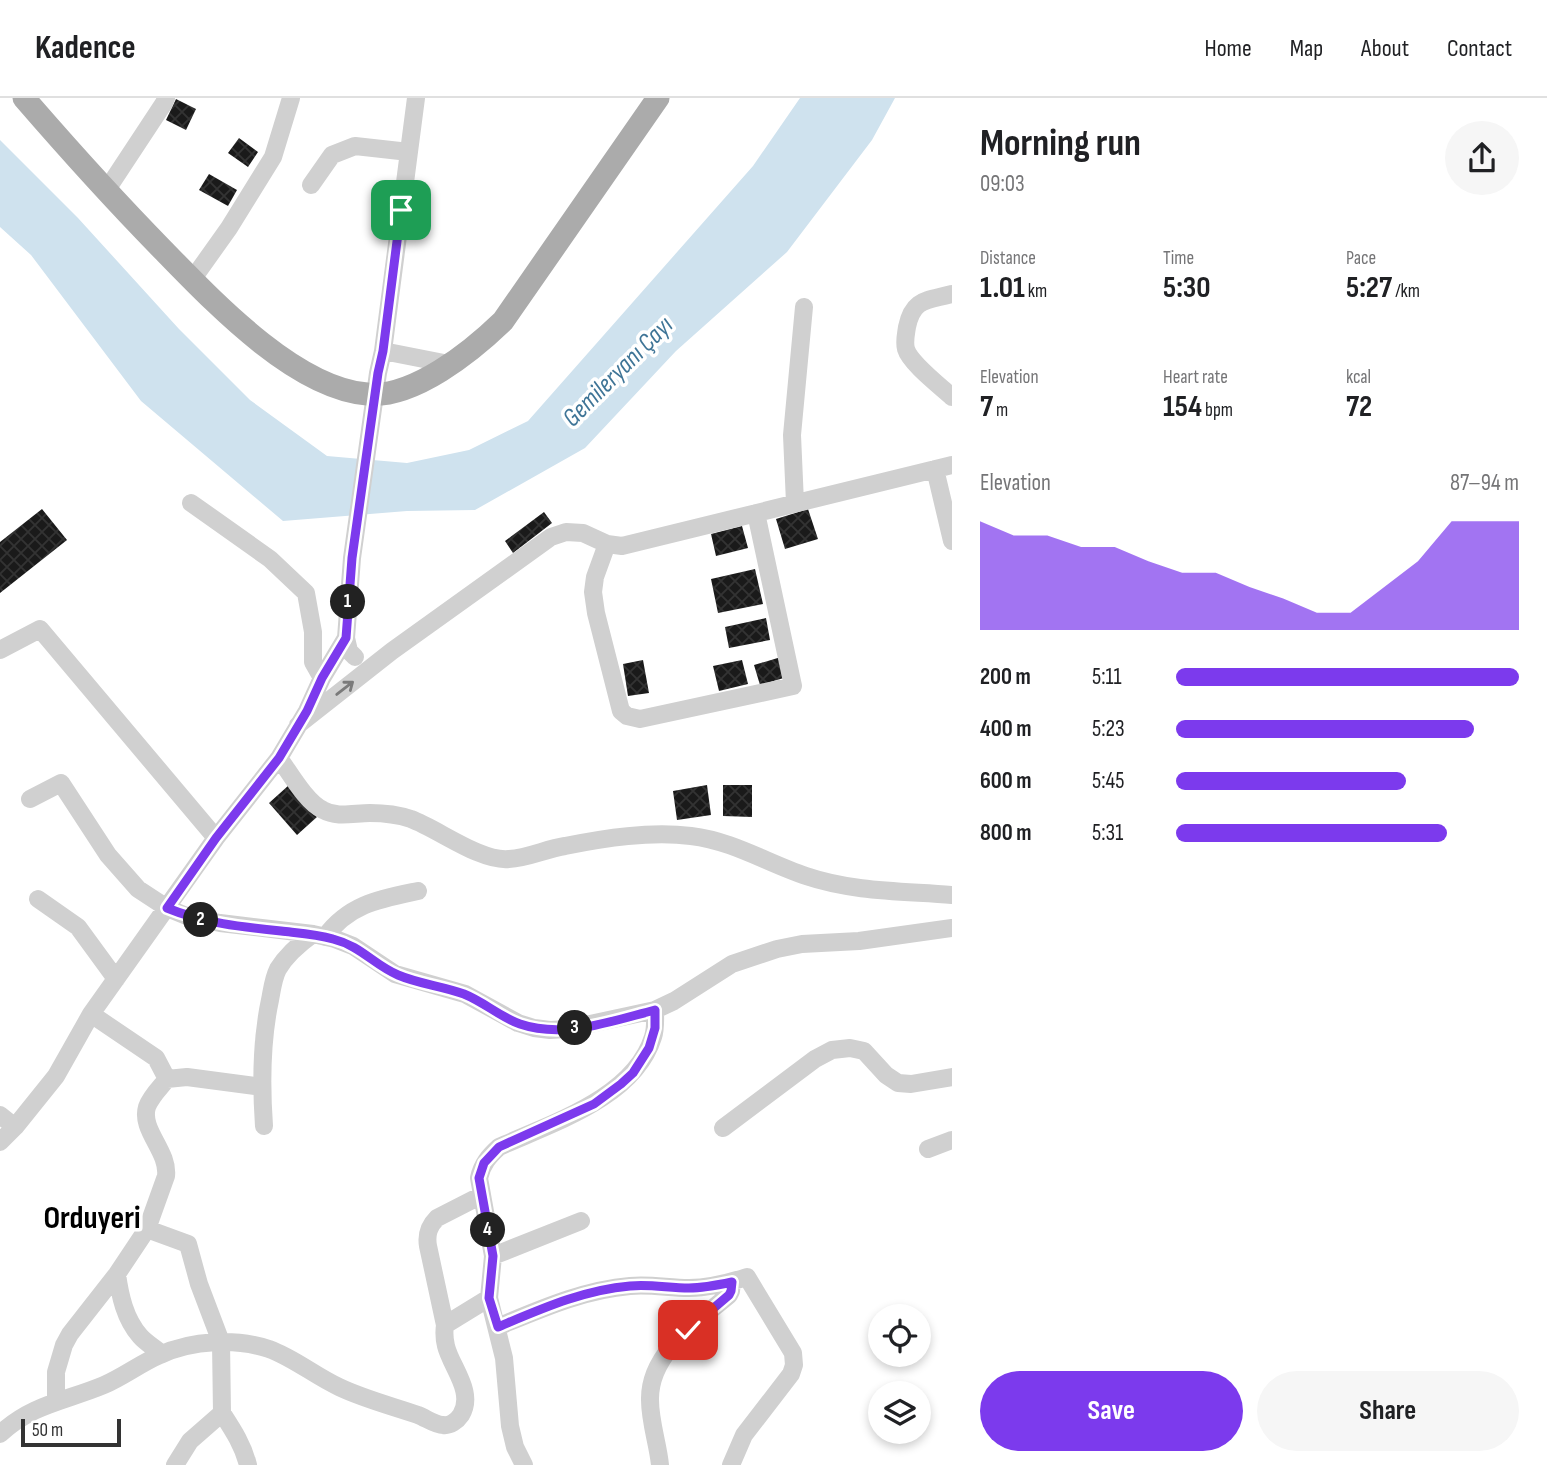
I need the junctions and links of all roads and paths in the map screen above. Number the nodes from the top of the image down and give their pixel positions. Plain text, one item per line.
1 (23, 98) edge
2 (166, 98) edge
3 (291, 98) edge
4 (416, 98) edge
5 (658, 98) edge
6 (409, 152) junction
7 (311, 185) dead end
8 (106, 191) junction
9 (192, 280) junction
10 (952, 294) edge
11 (804, 307) dead end
12 (383, 351) junction
13 (449, 364) junction
14 (952, 397) edge
15 (943, 467) edge
16 (191, 503) dead end
17 (795, 503) junction
18 (756, 513) junction
19 (952, 541) edge
20 (607, 544) junction
21 (346, 638) junction
22 (0, 650) edge
23 (392, 651) junction
24 (355, 657) junction
25 (326, 671) junction
26 (299, 725) junction
27 (279, 758) junction
28 (30, 799) dead end
29 (216, 838) junction
30 (418, 891) dead end
31 (952, 895) edge
32 (38, 899) dead end
33 (167, 908) junction
34 (952, 928) edge
35 (319, 936) junction
36 (116, 979) junction
37 (655, 1010) junction
38 (90, 1014) junction
39 (952, 1077) edge
40 (167, 1079) junction
41 (262, 1087) junction
42 (0, 1115) edge
43 (264, 1126) dead end
44 (15, 1127) junction
45 (723, 1128) dead end
46 (952, 1140) edge
47 (0, 1142) edge
48 (928, 1149) dead end
49 (482, 1195) junction
50 (581, 1221) dead end
51 (147, 1229) junction
52 (493, 1256) junction
53 (117, 1274) junction
54 (732, 1282) junction
55 (489, 1298) junction
56 (445, 1325) junction
57 (498, 1327) junction
58 (221, 1342) junction
59 (162, 1354) junction
60 (56, 1401) junction
61 (222, 1413) junction
62 (1, 1432) edge
63 (175, 1465) edge
64 (248, 1465) edge
65 (524, 1465) edge
66 (660, 1465) edge
67 (731, 1465) edge

1 - 8 main road
2 - 8 street
3 - 9 street
4 - 6 street
5 - 13 main road
6 - 7 street
6 - 12 street
8 - 9 main road
9 - 13 main road
10 - 14 street
11 - 17 street
12 - 13 street
12 - 21 street
15 - 17 street
15 - 19 street
16 - 25 street
17 - 18 street
18 - 20 street
18 - 20 street
20 - 23 street
21 - 24 street
21 - 25 street
22 - 29 street
23 - 24 street
26 -> 23 street
24 - 25 street
25 - 26 street
26 - 27 street
27 - 29 street
27 - 31 street
28 - 33 street
29 - 33 street
30 - 35 street
32 - 36 street
33 - 35 street
33 - 36 street
34 - 37 street
35 - 37 street
35 - 41 street
36 - 38 street
37 - 49 street
38 - 40 street
38 - 44 street
39 - 45 street
40 - 41 street
40 - 51 street
41 - 43 street
42 - 44 street
44 - 47 street
46 - 48 street
49 - 52 street
49 - 56 street
50 - 52 street
51 - 53 street
51 - 58 street
52 - 55 street
53 - 59 street
53 - 60 street
54 - 57 street
54 - 66 street
54 - 67 street
55 - 56 street
55 - 57 street
56 - 58 street
57 - 65 street
58 - 59 street
58 - 61 street
59 - 60 street
60 - 62 street
61 - 63 street
61 - 64 street

